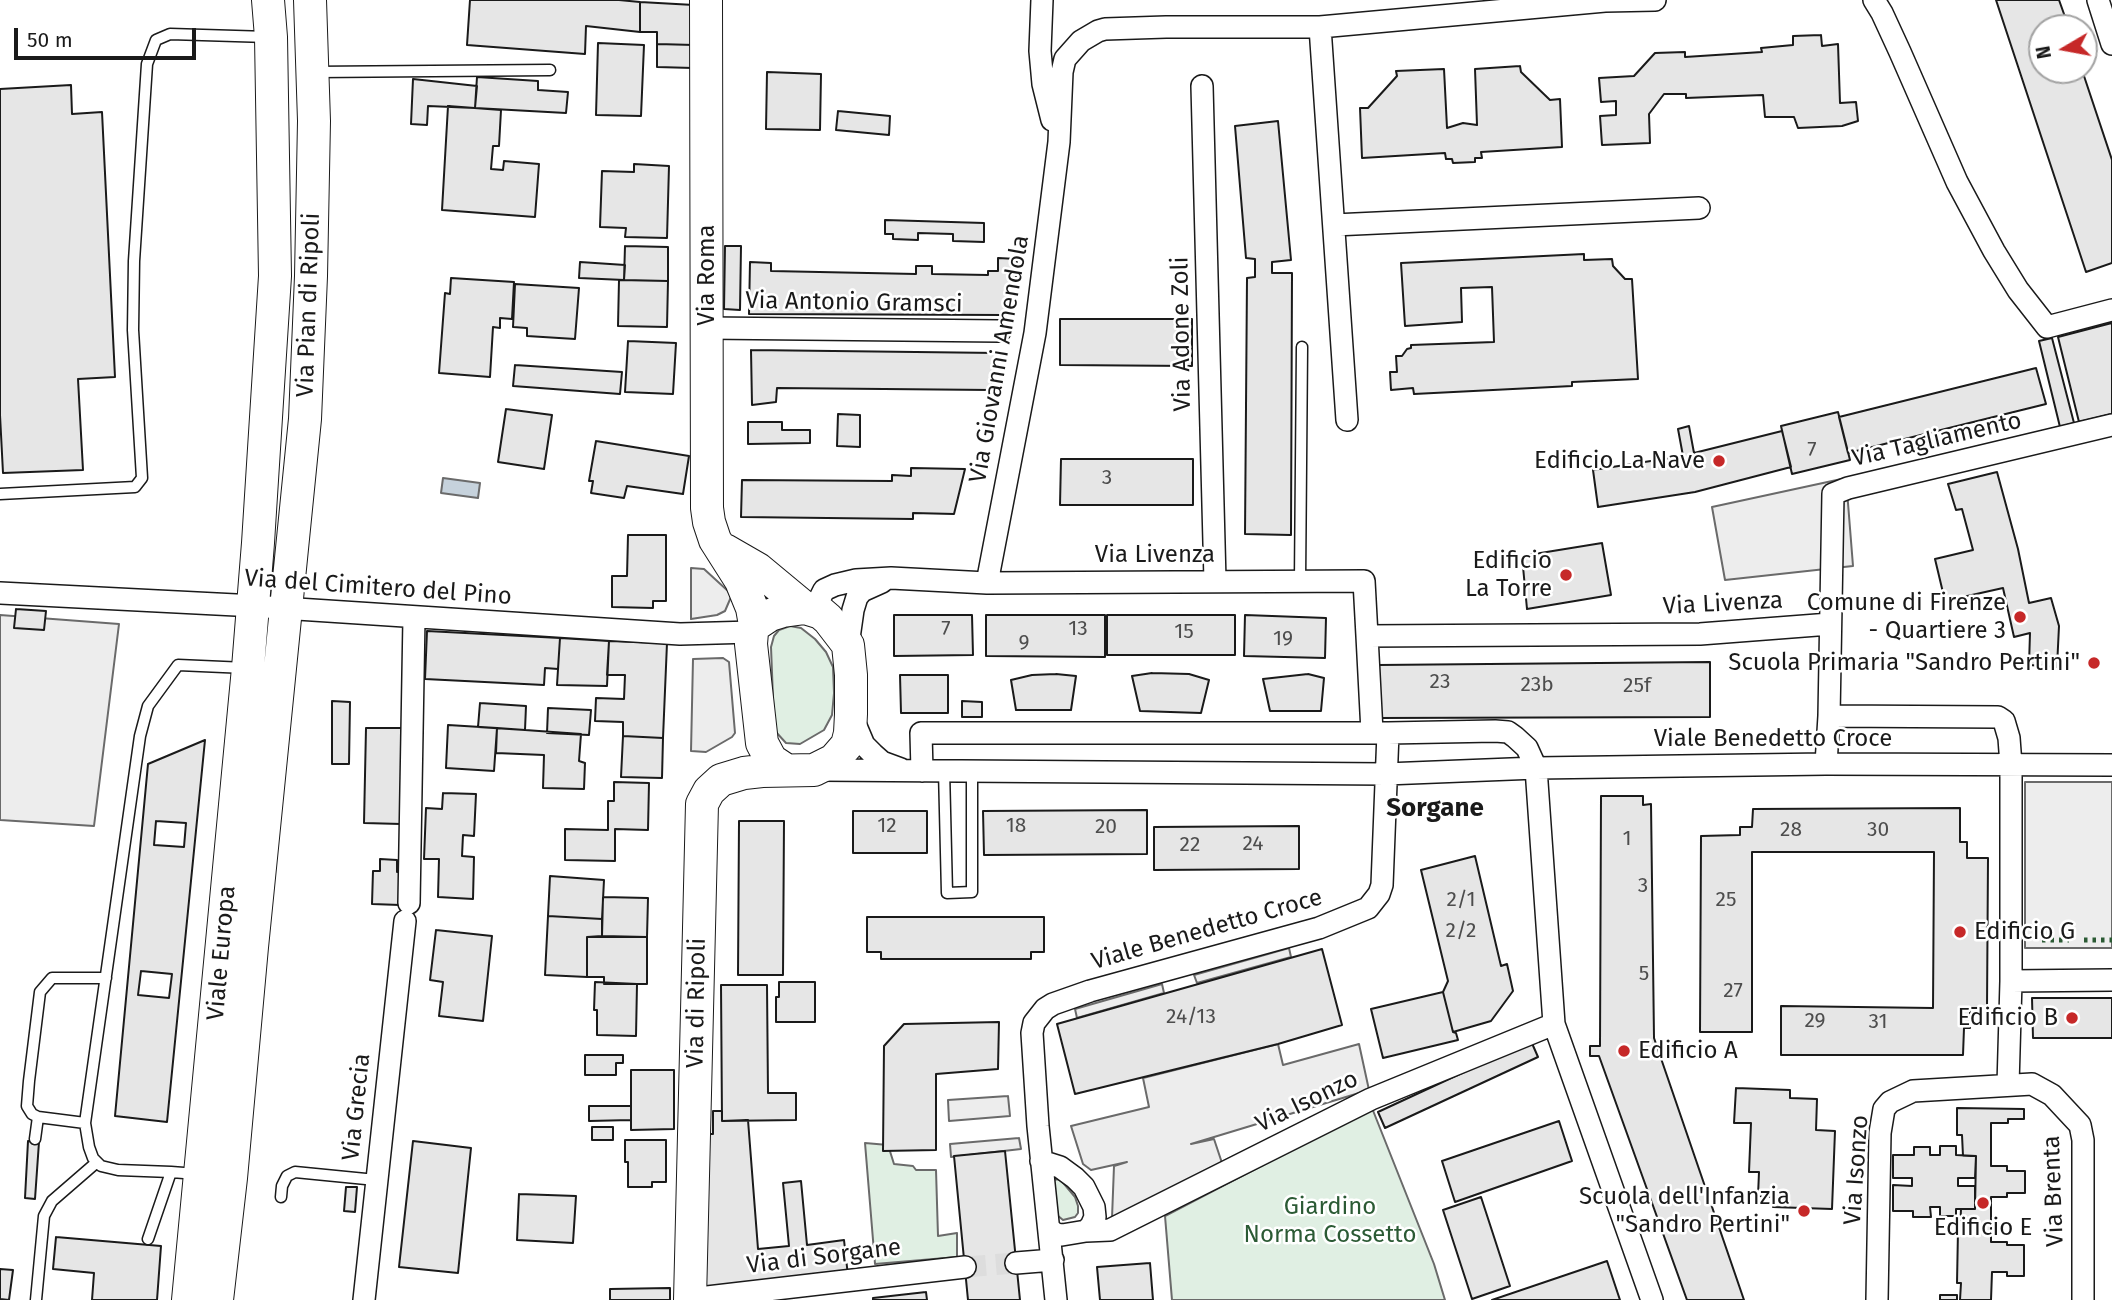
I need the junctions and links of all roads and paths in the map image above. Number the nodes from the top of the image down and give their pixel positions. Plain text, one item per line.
1 (268, 0) edge
2 (310, 0) edge
3 (706, 0) edge
4 (1041, 0) edge
5 (1655, 0) edge
6 (1874, 0) edge
7 (2098, 0) edge
8 (1320, 27) junction
9 (271, 37) junction
10 (2112, 44) edge
11 (550, 70) dead end
12 (313, 72) junction
13 (1202, 86) dead end
14 (1059, 142) junction
15 (1699, 208) dead end
16 (1334, 225) junction
17 (2112, 310) edge
18 (706, 328) junction
19 (1000, 331) dead end
20 (1302, 348) dead end
21 (1347, 420) dead end
22 (2112, 425) edge
23 (0, 494) edge
24 (720, 547) junction
25 (891, 578) junction
26 (1215, 581) junction
27 (1300, 581) junction
28 (987, 583) junction
29 (0, 593) edge
30 (254, 606) junction
31 (286, 608) junction
32 (809, 609) junction
33 (414, 618) junction
34 (1830, 624) junction
35 (754, 628) junction
36 (1367, 636) junction
37 (848, 645) junction
38 (248, 668) junction
39 (851, 714) junction
40 (1829, 716) junction
41 (1124, 733) junction
42 (1380, 733) junction
43 (1826, 764) junction
44 (2011, 765) junction
45 (2112, 765) edge
46 (1536, 768) junction
47 (800, 770) junction
48 (944, 770) junction
49 (972, 770) junction
50 (916, 771) junction
51 (1125, 771) junction
52 (1386, 774) junction
53 (106, 978) junction
54 (2112, 980) edge
55 (2011, 981) junction
56 (1554, 1024) junction
57 (2008, 1085) junction
58 (38, 1118) junction
59 (85, 1123) junction
60 (35, 1139) dead end
61 (97, 1162) junction
62 (1051, 1164) junction
63 (207, 1175) junction
64 (376, 1180) junction
65 (281, 1197) dead end
66 (1049, 1228) junction
67 (1086, 1231) junction
68 (148, 1239) dead end
69 (1053, 1260) junction
70 (1016, 1263) tunnel mouth
71 (965, 1266) tunnel mouth
72 (690, 1299) edge
73 (36, 1300) edge
74 (188, 1300) edge
75 (218, 1300) edge
76 (364, 1300) edge
77 (1056, 1300) edge
78 (1652, 1300) edge
79 (1877, 1300) edge
80 (2083, 1300) edge

1 - 9 main road, Via Pian di Ripoli
2 - 12 main road, Via Pian di Ripoli
3 - 18 main road, Via Roma
4 - 14 street
5 - 8 street, Via Giovanni Amendola
6 - 17 street
7 - 10 street
8 - 14 street, Via Giovanni Amendola
8 - 16 street
9 - 23 lane
9 - 30 main road, Via Pian di Ripoli
11 - 12 lane
12 - 31 main road, Via Pian di Ripoli
13 - 26 street, Via Adone Zoli
14 - 28 street, Via Giovanni Amendola
15 - 16 street
16 - 21 street
18 - 19 street, Via Antonio Gramsci
18 - 24 main road, Via Roma
20 - 27 lane
22 - 34 street, Via Tagliamento
24 - 32 main road
24 - 35 main road, Via Roma
25 - 28 street, Via Livenza
25 - 32 street, Via Livenza
25 - 37 street, Via Livenza
26 - 27 street, Via Livenza
26 - 28 street, Via Livenza
27 - 36 street, Via Livenza
29 - 30 street, Via del Cimitero del Pino
30 - 31 street, Via del Cimitero del Pino
30 - 38 main road, Viale Europa
31 - 33 street, Via del Cimitero del Pino
31 - 63 main road, Viale Europa
32 - 35 main road
32 - 37 main road
33 - 35 street, Via del Cimitero del Pino
33 - 64 street, Via Grecia
34 - 36 street, Via Livenza
34 - 40 street, Via Tagliamento
35 - 47 main road
36 - 42 street, Via Livenza
37 - 39 main road
38 - 53 lane
38 - 63 main road, Viale Europa
39 - 47 main road
39 - 50 street, Viale Benedetto Croce
40 - 43 street, Via Tagliamento
40 - 44 street, Viale Benedetto Croce
41 - 42 street
41 - 50 street
41 - 51 street
42 - 46 street
42 - 52 street, Viale Benedetto Croce
43 - 44 street, Viale Benedetto Croce
43 - 46 street, Viale Benedetto Croce
44 - 45 street, Viale Benedetto Croce
44 - 55 street
46 - 52 street, Viale Benedetto Croce
46 - 56 street
47 - 50 street, Viale Benedetto Croce
47 - 72 main road, Via di Ripoli
48 - 49 street, Viale Benedetto Croce
48 - 49 lane
48 - 50 street, Viale Benedetto Croce
49 - 51 street, Viale Benedetto Croce
51 - 52 street, Viale Benedetto Croce
52 - 62 street, Viale Benedetto Croce
53 - 58 lane
53 - 59 lane
54 - 55 street
55 - 57 street
56 - 67 street, Via Isonzo
56 - 78 street
57 - 79 street, Via Isonzo
57 - 80 street, Via Brenta
58 - 59 lane
58 - 60 lane
59 - 61 lane
61 - 63 lane
61 - 73 lane
62 - 66 street, Viale Benedetto Croce
62 - 67 street
63 - 68 lane
63 - 74 main road, Viale Europa
63 - 75 main road, Viale Europa
64 - 65 lane
64 - 76 street, Via Grecia
66 - 67 street
66 - 69 street, Viale Benedetto Croce
69 - 70 street
69 - 77 street, Viale Benedetto Croce
71 - 72 street, Via di Sorgane

